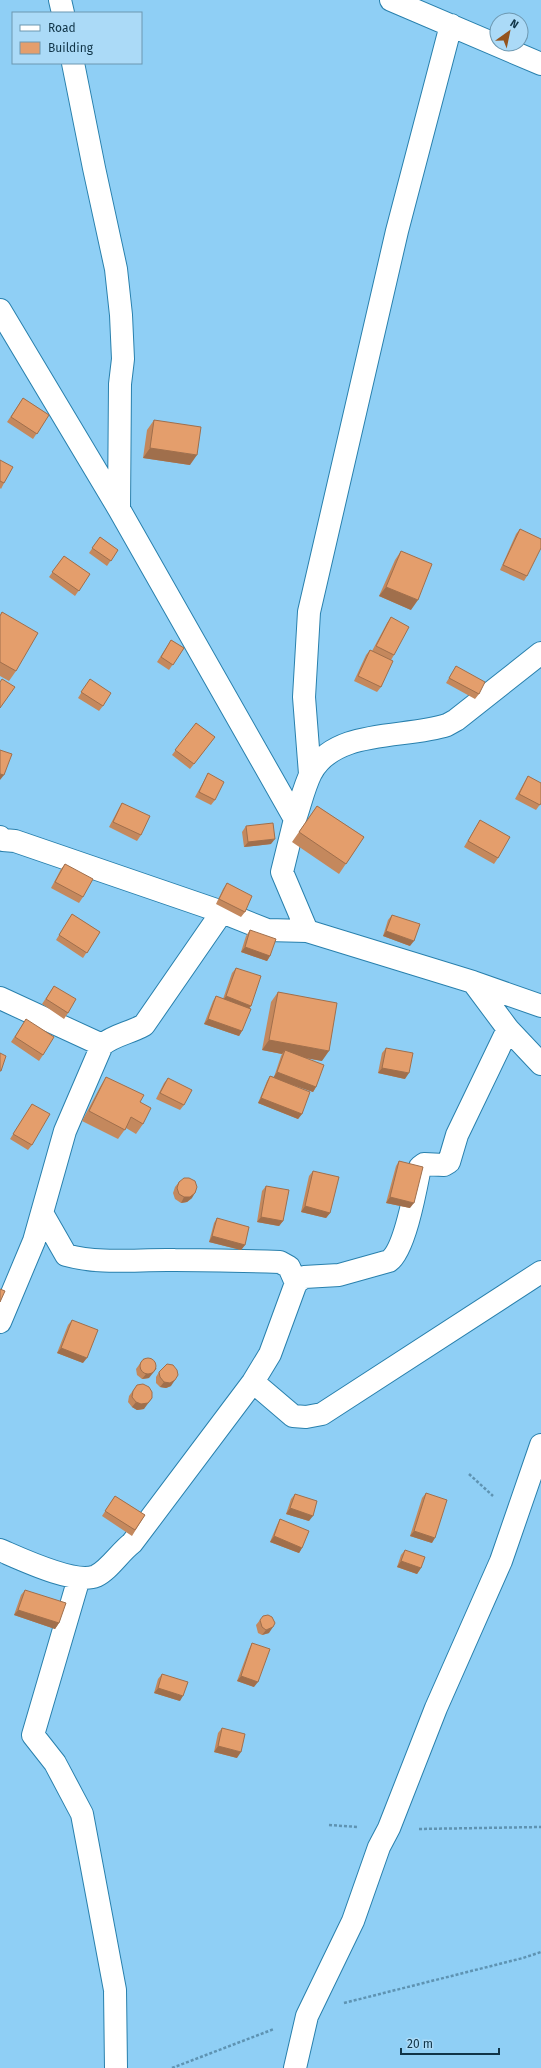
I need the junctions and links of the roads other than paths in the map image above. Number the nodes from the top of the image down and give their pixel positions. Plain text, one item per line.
1 (60, 0) edge
2 (391, 0) edge
3 (62, 12) edge
4 (451, 26) junction
5 (73, 64) edge
6 (541, 64) edge
7 (0, 310) edge
8 (119, 509) junction
9 (541, 653) edge
10 (310, 774) junction
11 (295, 820) junction
12 (1, 843) edge
13 (222, 912) junction
14 (307, 931) junction
15 (472, 982) junction
16 (0, 998) edge
17 (541, 1006) edge
18 (508, 1029) junction
19 (102, 1045) junction
20 (541, 1064) edge
21 (42, 1213) junction
22 (541, 1272) edge
23 (296, 1283) junction
24 (0, 1322) edge
25 (253, 1382) junction
26 (541, 1445) edge
27 (0, 1550) edge
28 (79, 1578) junction
29 (116, 2068) edge
30 (295, 2068) edge

1 - 3 street
2 - 4 street
4 - 6 street
4 - 10 street
5 - 8 street
7 - 8 street
8 - 11 street
9 - 10 street
10 - 11 street
11 - 14 street
12 - 13 street
13 - 14 street
13 - 19 street
14 - 15 street
15 - 17 street
15 - 18 street
16 - 19 street
18 - 20 street
18 - 23 street
19 - 21 street
21 - 23 street
21 - 24 street
22 - 25 street
23 - 25 street
25 - 28 street
26 - 30 street
27 - 28 street
28 - 29 street

